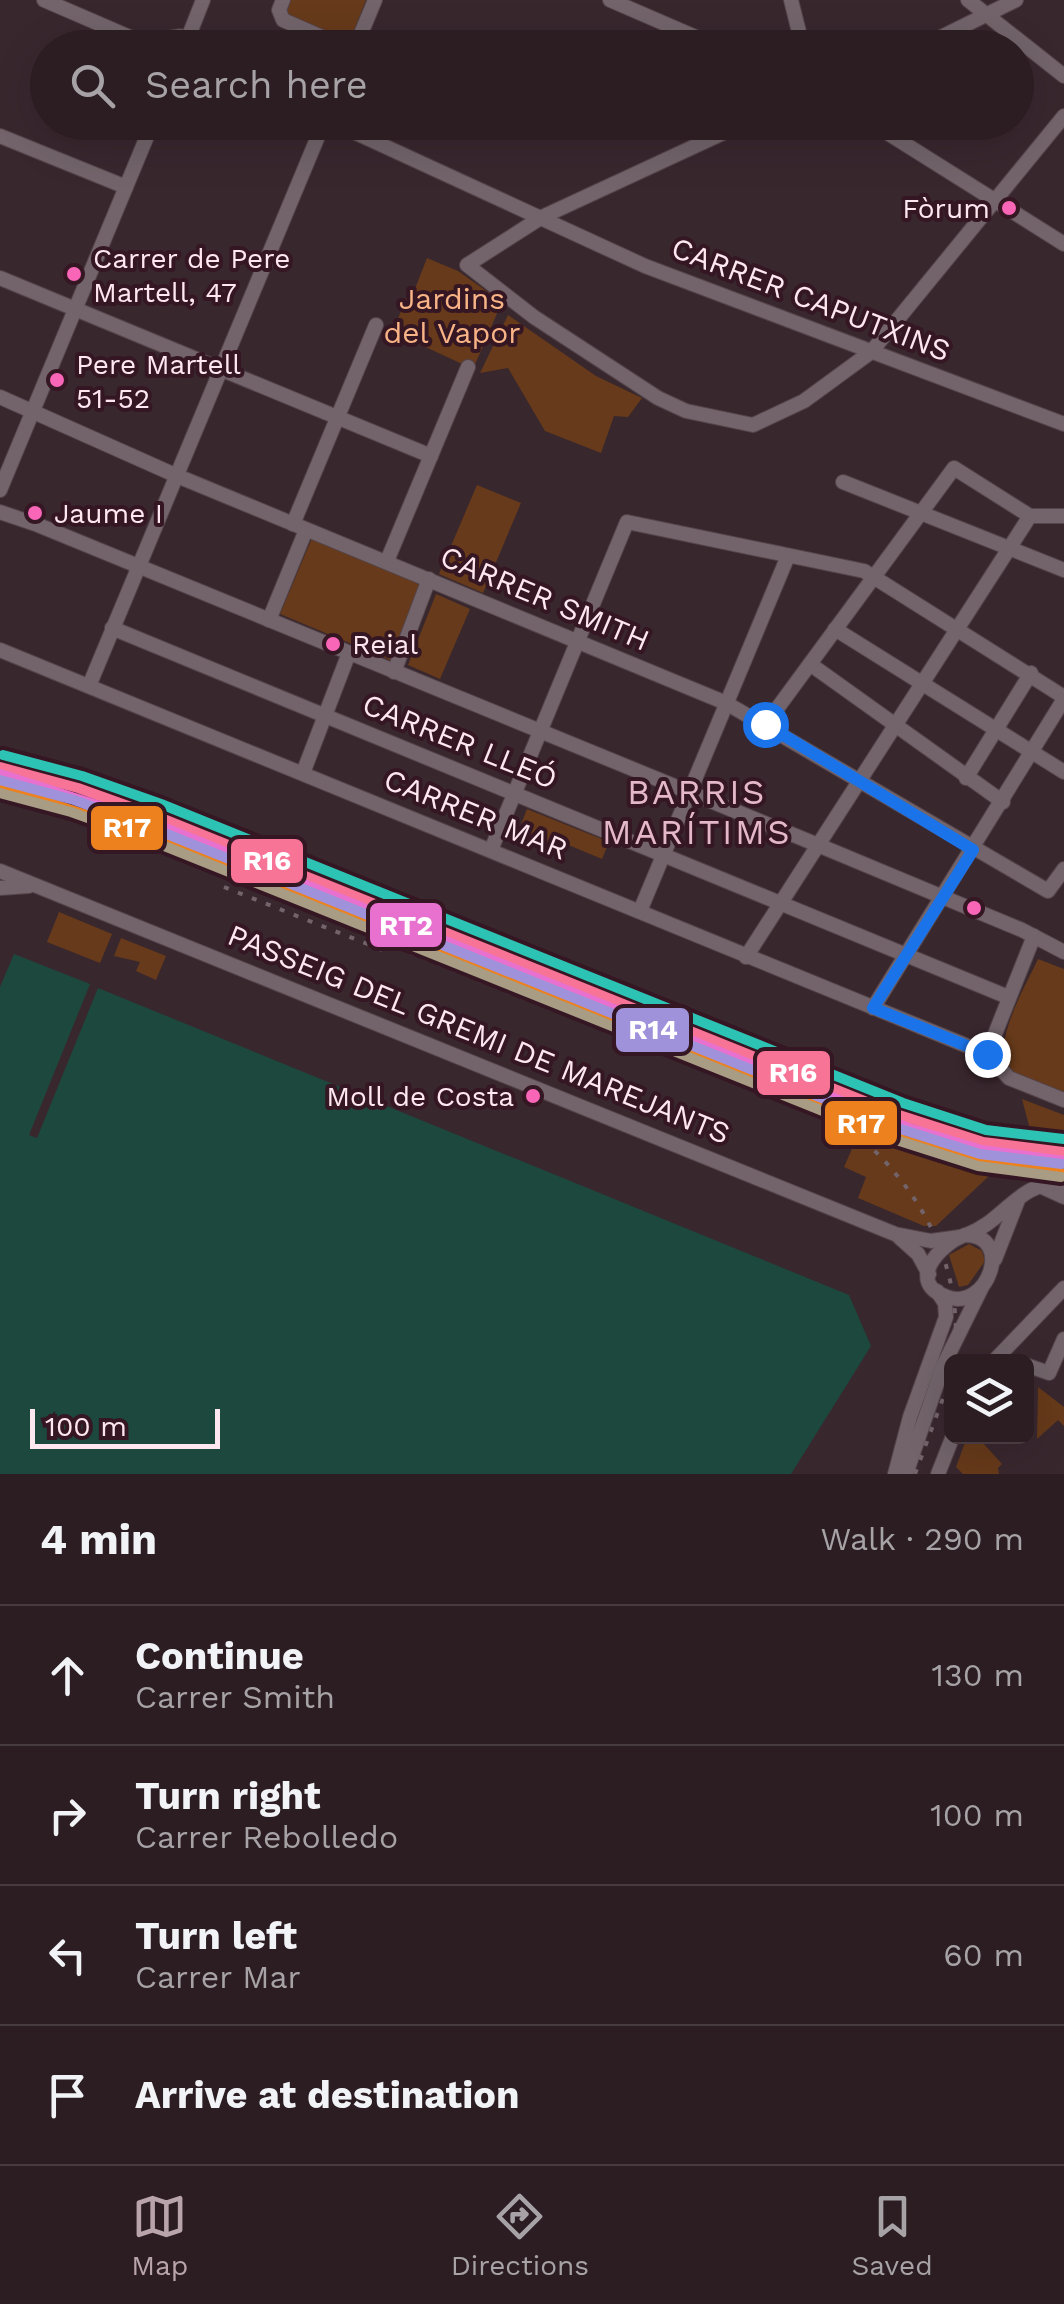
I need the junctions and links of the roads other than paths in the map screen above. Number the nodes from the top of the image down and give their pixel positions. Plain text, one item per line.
1 (44, 0) edge
2 (203, 0) edge
3 (282, 0) edge
4 (375, 0) edge
5 (610, 0) edge
6 (791, 0) edge
7 (968, 0) edge
8 (1016, 0) edge
9 (986, 15) junction
10 (114, 30) edge
11 (196, 30) edge
12 (306, 30) edge
13 (363, 30) edge
14 (679, 30) edge
15 (798, 30) edge
16 (955, 30) edge
17 (1005, 30) edge
18 (1034, 53) edge
19 (1064, 76) edge
20 (1064, 116) edge
21 (0, 136) edge
22 (146, 140) edge
23 (316, 140) edge
24 (372, 140) edge
25 (708, 140) edge
26 (899, 140) edge
27 (126, 187) junction
28 (994, 198) junction
29 (542, 217) junction
30 (1064, 244) edge
31 (0, 278) edge
32 (76, 309) junction
33 (376, 325) dead end
34 (871, 352) junction
35 (468, 367) dead end
36 (221, 369) junction
37 (0, 397) edge
38 (33, 410) junction
39 (340, 418) junction
40 (1064, 424) edge
41 (431, 456) junction
42 (175, 476) junction
43 (844, 482) dead end
44 (0, 490) edge
45 (0, 512) edge
46 (921, 513) junction
47 (1030, 516) junction
48 (1064, 516) edge
49 (300, 527) junction
50 (1010, 546) junction
51 (788, 556) junction
52 (387, 561) junction
53 (138, 567) junction
54 (1064, 570) edge
55 (875, 576) junction
56 (429, 579) junction
57 (269, 620) junction
58 (112, 628) junction
59 (835, 629) junction
60 (958, 629) junction
61 (576, 643) junction
62 (0, 650) edge
63 (349, 653) junction
64 (810, 664) junction
65 (394, 672) junction
66 (1031, 674) junction
67 (924, 683) junction
68 (89, 686) junction
69 (1064, 698) edge
70 (726, 704) junction
71 (325, 716) junction
72 (765, 724) junction
73 (895, 726) junction
74 (995, 731) junction
75 (541, 732) junction
76 (1030, 753) junction
77 (1064, 772) edge
78 (303, 773) junction
79 (966, 778) junction
80 (861, 780) junction
81 (515, 792) junction
82 (689, 793) junction
83 (1003, 802) junction
84 (818, 845) junction
85 (492, 850) junction
86 (973, 850) junction
87 (664, 853) junction
88 (1064, 869) edge
89 (0, 871) edge
90 (42, 886) junction
91 (0, 888) edge
92 (942, 897) junction
93 (782, 903) junction
94 (640, 911) junction
95 (1034, 936) junction
96 (1064, 952) edge
97 (906, 953) junction
98 (746, 958) junction
99 (1008, 997) junction
100 (873, 1008) junction
101 (987, 1054) junction
102 (1064, 1100) edge
103 (1064, 1182) edge
104 (1036, 1186) junction
105 (1020, 1195) junction
106 (1064, 1198) edge
107 (894, 1234) junction
108 (962, 1236) junction
109 (992, 1264) junction
110 (928, 1274) junction
111 (982, 1287) junction
112 (1064, 1288) edge
113 (936, 1291) junction
114 (1064, 1339) edge
115 (1000, 1354) edge
116 (1034, 1367) edge
117 (950, 1444) edge
118 (894, 1474) edge
119 (906, 1474) edge
120 (938, 1474) edge

1 - 10 street
2 - 11 street
3 - 12 street
4 - 13 street
5 - 14 street
6 - 15 street
7 - 9 street
8 - 9 street
9 - 16 street
9 - 17 street
18 - 19 street
20 - 28 street
21 - 27 street
22 - 27 street
23 - 36 street
24 - 29 street, CARRER CAPUTXINS
25 - 29 street
26 - 28 street
27 - 32 street
28 - 30 street
28 - 34 street
29 - 34 street, CARRER CAPUTXINS
29 - 34 street
31 - 32 street
32 - 36 street
32 - 38 street
33 - 39 street
34 - 40 street, CARRER CAPUTXINS
35 - 41 street
36 - 39 street
36 - 42 street
37 - 38 street, CARRER SMITH
38 - 42 street, CARRER SMITH
38 - 44 street
39 - 41 street
39 - 49 street
41 - 52 street
42 - 49 street, CARRER SMITH
42 - 53 street
43 - 46 street
45 - 53 street
46 - 47 street
46 - 50 street
46 - 55 street
47 - 48 street
47 - 50 street
49 - 52 street, CARRER SMITH
49 - 57 street
50 - 54 street
50 - 60 street
51 - 55 street
51 - 61 street
51 - 70 street
52 - 56 street, CARRER SMITH
53 - 57 street
53 - 58 street
55 - 59 street
55 - 60 street
56 - 61 street, CARRER SMITH
56 - 65 street
57 - 63 street
58 - 68 street
58 - 71 street, CARRER LLEÓ
59 - 64 street
59 - 67 street
60 - 66 street
60 - 67 street
61 - 70 street, CARRER SMITH
61 - 75 street
62 - 68 street, CARRER MAR
63 - 65 street
63 - 71 street
64 - 72 street
64 - 73 street
65 - 75 street
66 - 69 street
66 - 74 street
67 - 73 street
67 - 74 street
68 - 78 street, CARRER MAR
69 - 76 street
70 - 72 street, CARRER SMITH
70 - 82 street
71 - 78 street
71 - 81 street, CARRER LLEÓ
72 - 80 street, CARRER SMITH
73 - 79 street
73 - 80 street
74 - 76 street
74 - 79 street
75 - 81 street
75 - 82 street
76 - 77 street
76 - 83 street
78 - 85 street, CARRER MAR
79 - 83 street
80 - 84 street
80 - 86 street, CARRER SMITH
81 - 85 street
81 - 87 street, CARRER LLEÓ
82 - 84 street
82 - 87 street
83 - 86 street
84 - 92 street
84 - 93 street
85 - 94 street, CARRER MAR
86 - 88 street, CARRER SMITH
86 - 92 street
87 - 93 street, CARRER LLEÓ
87 - 94 street
89 - 90 street, PASSEIG DEL GREMI DE MAREJANTS
90 - 91 street, PASSEIG DEL GREMI DE MAREJANTS
90 - 107 street, PASSEIG DEL GREMI DE MAREJANTS
92 - 95 street
92 - 97 street
93 - 97 street, CARRER LLEÓ
93 - 98 street
94 - 98 street, CARRER MAR
95 - 96 street
95 - 99 street
97 - 99 street, CARRER LLEÓ
97 - 100 street
98 - 100 street, CARRER MAR
99 - 101 street
100 - 101 street, CARRER MAR
101 - 102 street, CARRER MAR
103 - 104 street
104 - 105 street
104 - 106 street
105 - 108 street
105 - 109 street
107 - 108 street, PASSEIG DEL GREMI DE MAREJANTS
107 - 110 street, PASSEIG DEL GREMI DE MAREJANTS
108 - 109 street
108 - 110 street
109 - 111 street
110 - 113 street
111 - 113 street
111 - 119 street
112 - 115 street
113 - 118 street
114 - 116 street
117 - 120 street

